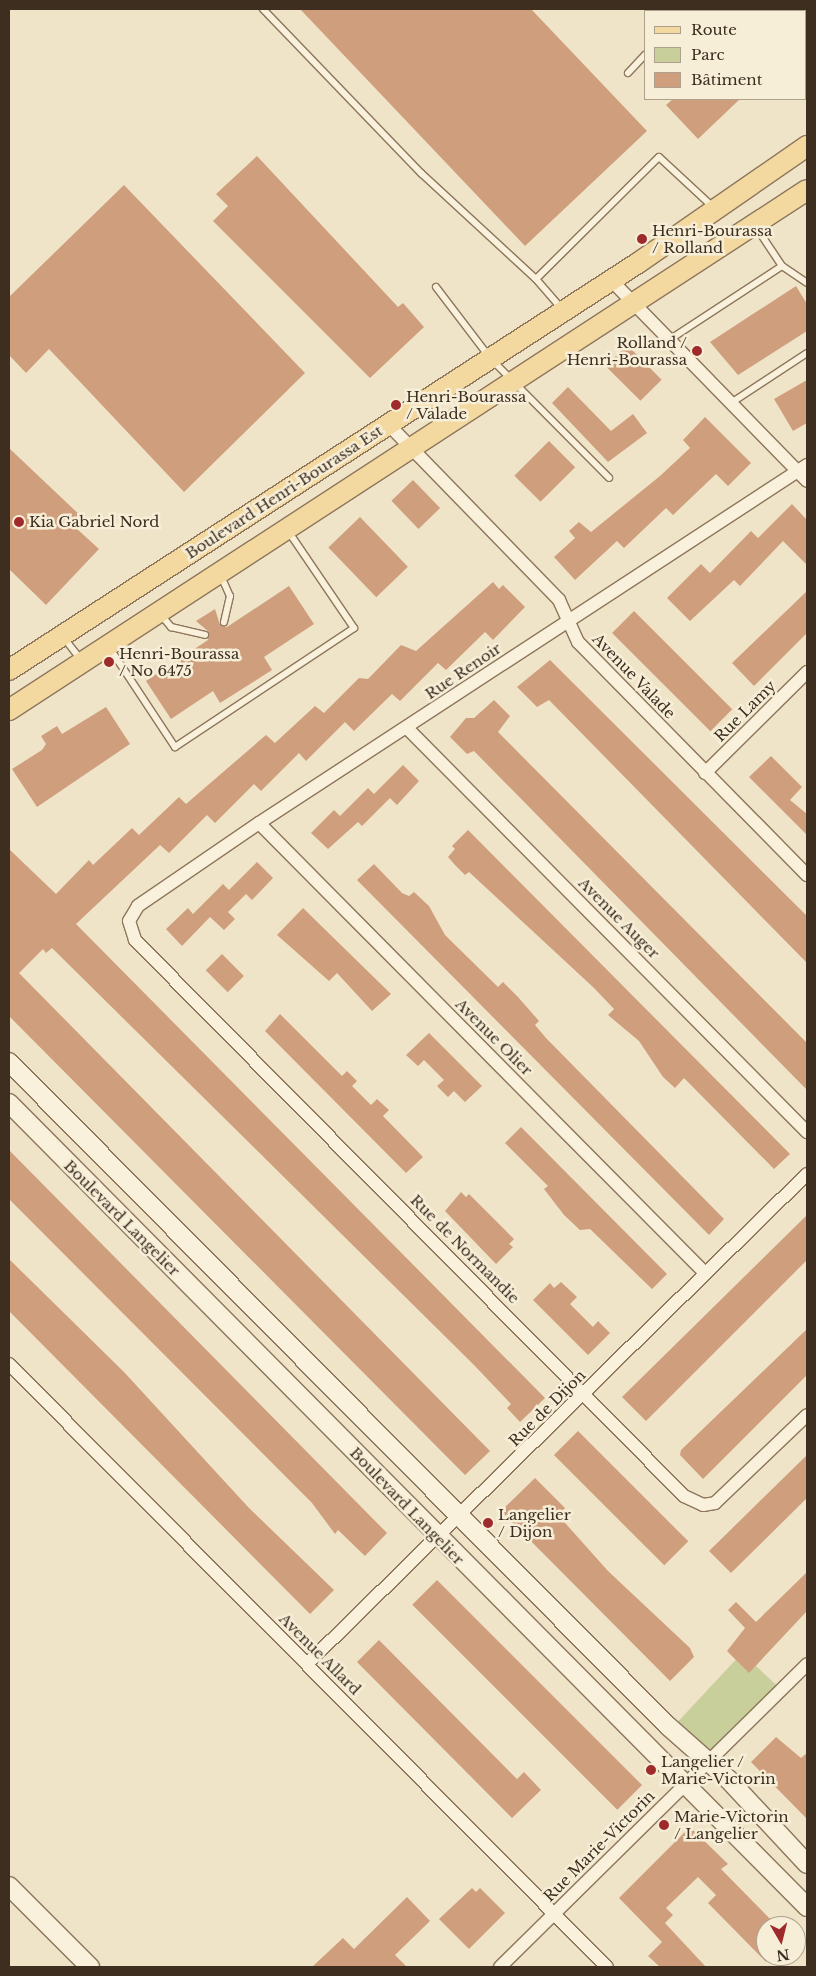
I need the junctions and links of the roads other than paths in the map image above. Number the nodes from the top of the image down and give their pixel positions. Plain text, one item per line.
1 (263, 9) edge
2 (644, 56) edge
3 (628, 73) dead end
4 (807, 146) edge
5 (807, 190) edge
6 (714, 209) junction
7 (755, 225) junction
8 (782, 266) junction
9 (536, 278) junction
10 (610, 279) junction
11 (807, 283) edge
12 (436, 287) dead end
13 (633, 305) junction
14 (563, 310) junction
15 (668, 341) junction
16 (807, 354) edge
17 (490, 358) junction
18 (514, 384) junction
19 (730, 403) junction
20 (389, 425) junction
21 (414, 449) junction
22 (802, 468) edge
23 (609, 478) dead end
24 (807, 481) edge
25 (288, 531) junction
26 (221, 576) junction
27 (160, 613) junction
28 (568, 620) junction
29 (224, 622) dead end
30 (205, 635) dead end
31 (62, 636) junction
32 (109, 646) junction
33 (83, 663) junction
34 (9, 670) edge
35 (807, 672) edge
36 (9, 710) edge
37 (407, 728) junction
38 (705, 773) junction
39 (259, 823) junction
40 (807, 875) edge
41 (138, 906) joint
42 (9, 1062) edge
43 (9, 1103) edge
44 (807, 1132) edge
45 (807, 1174) edge
46 (705, 1273) junction
47 (9, 1364) edge
48 (586, 1393) junction
49 (807, 1415) edge
50 (461, 1516) junction
51 (438, 1538) junction
52 (307, 1664) junction
53 (807, 1664) edge
54 (708, 1763) junction
55 (685, 1785) junction
56 (807, 1864) edge
57 (9, 1886) edge
58 (807, 1907) edge
59 (554, 1913) junction
60 (90, 1967) edge
61 (500, 1967) edge
62 (608, 1967) edge

1 - 9 lane
2 - 3 lane
4 - 6 main road, Boulevard Henri-Bourassa Est
5 - 7 main road
6 - 9 lane
6 - 10 main road, Boulevard Henri-Bourassa Est
7 - 8 lane
7 - 13 main road
8 - 11 lane
8 - 15 lane
9 - 14 lane
10 - 13 street
10 - 14 main road, Boulevard Henri-Bourassa Est
12 - 17 lane
13 - 15 street
13 - 18 main road
14 - 17 main road, Boulevard Henri-Bourassa Est
15 - 19 street
16 - 19 lane
17 - 18 lane
17 - 20 main road, Boulevard Henri-Bourassa Est
18 - 21 main road
18 - 23 lane
19 - 22 street
20 - 21 street, Avenue Valade
20 - 31 main road, Boulevard Henri-Bourassa Est
21 - 25 main road
21 - 28 street, Avenue Valade
22 - 24 street
22 - 28 street, Rue Renoir
25 - 26 main road
25 - 32 lane
26 - 27 main road
26 - 29 lane
27 - 30 lane
27 - 32 main road
28 - 37 street, Rue Renoir
28 - 38 street, Avenue Valade
31 - 33 lane
31 - 34 main road, Boulevard Henri-Bourassa Est
32 - 33 main road
33 - 36 main road
35 - 38 street, Rue Lamy
37 - 39 street, Rue Renoir
37 - 44 street, Avenue Auger
38 - 40 street, Avenue Valade
39 - 41 street, Rue Renoir
39 - 46 street, Avenue Olier
41 - 48 street, Rue de Normandie
42 - 50 main road, Boulevard Langelier
43 - 51 main road, Boulevard Langelier
45 - 46 street, Rue de Dijon
46 - 48 street, Rue de Dijon
47 - 52 street, Avenue Allard
48 - 49 street, Rue de Normandie
48 - 50 street, Rue de Dijon
50 - 51 street, Rue de Dijon
50 - 54 main road, Boulevard Langelier
51 - 52 street, Rue de Dijon
51 - 55 main road, Boulevard Langelier
52 - 59 street, Avenue Allard
53 - 54 street, Rue Marie-Victorin
54 - 55 street, Rue Marie-Victorin
54 - 56 main road, Boulevard Langelier
55 - 58 main road, Boulevard Langelier
55 - 59 street, Rue Marie-Victorin
57 - 60 main road
59 - 61 street, Rue Marie-Victorin
59 - 62 street, Avenue Allard

